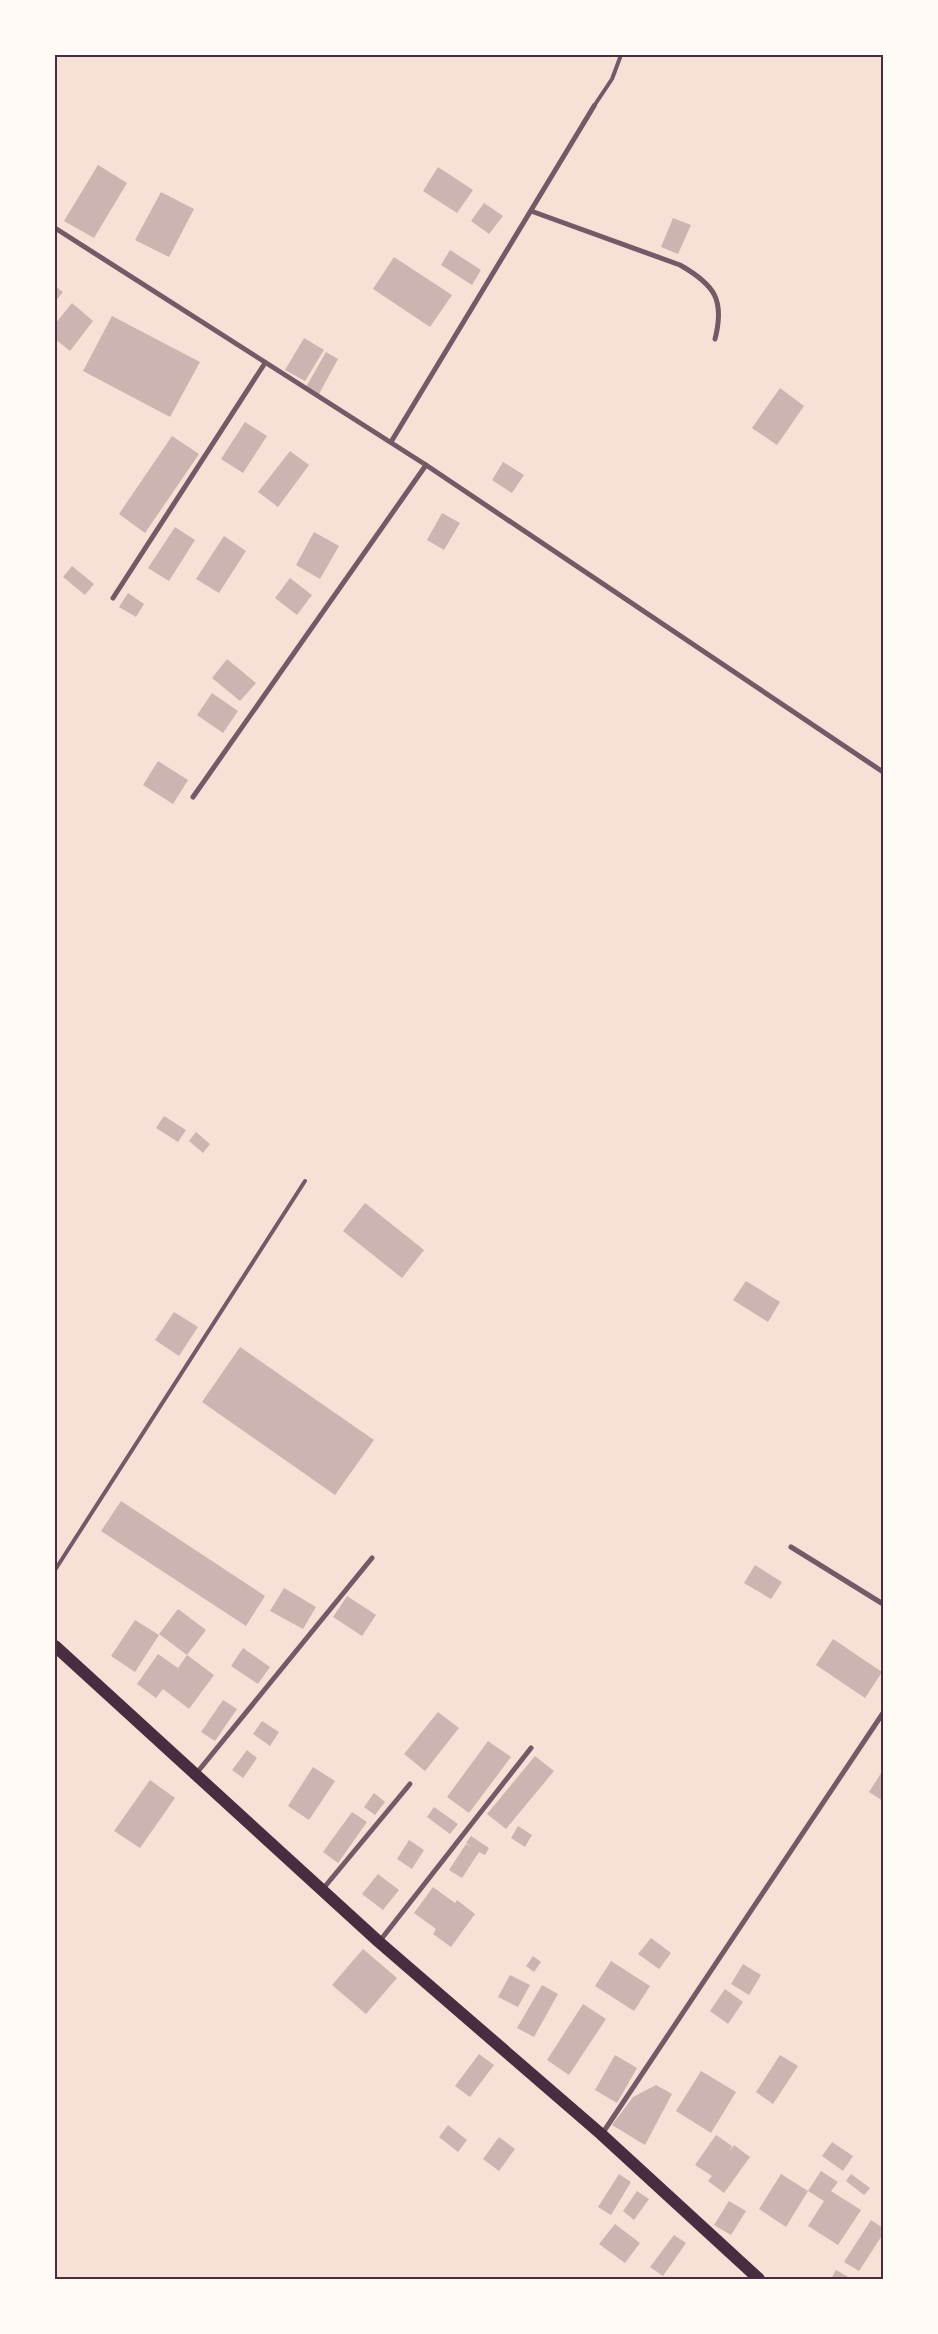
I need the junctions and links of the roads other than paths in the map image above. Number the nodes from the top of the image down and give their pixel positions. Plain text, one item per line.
1 (621, 55) edge
2 (594, 106) joint
3 (531, 211) junction
4 (55, 228) edge
5 (714, 339) dead end
6 (265, 362) junction
7 (390, 442) junction
8 (426, 465) junction
9 (113, 598) dead end
10 (883, 772) edge
11 (193, 797) dead end
12 (305, 1182) dead end
13 (791, 1547) dead end
14 (372, 1558) dead end
15 (55, 1570) edge
16 (883, 1604) edge
17 (55, 1646) edge
18 (883, 1713) edge
19 (531, 1748) dead end
20 (195, 1775) junction
21 (410, 1784) dead end
22 (322, 1890) junction
23 (379, 1942) junction
24 (601, 2134) junction
25 (759, 2279) edge

1 - 2 lane
2 - 3 street
3 - 5 street
3 - 7 street
4 - 6 street
6 - 7 street
6 - 9 street
7 - 8 street
8 - 10 street
8 - 11 street
12 - 15 lane
13 - 16 street
14 - 20 street
17 - 20 main road
18 - 24 street
19 - 23 street
20 - 22 main road
21 - 22 street
22 - 23 main road
23 - 24 main road
24 - 25 main road

